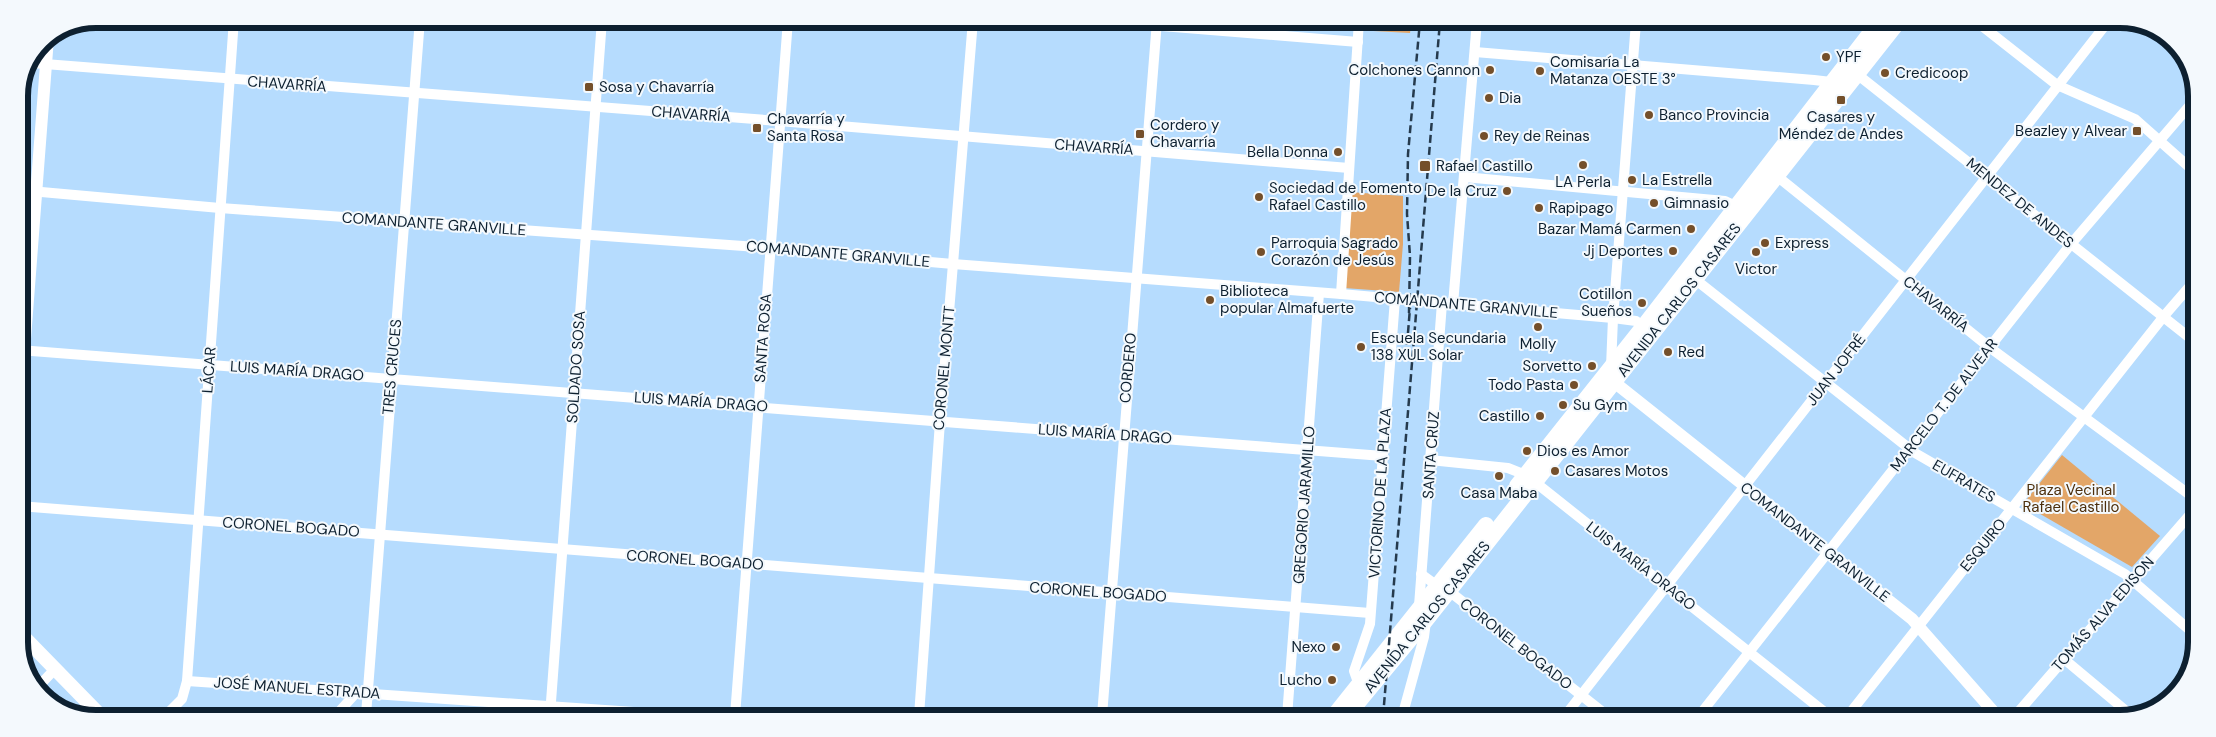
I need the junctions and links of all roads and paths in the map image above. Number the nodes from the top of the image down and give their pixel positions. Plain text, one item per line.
1 (233, 27) edge
2 (419, 27) edge
3 (602, 27) edge
4 (787, 27) edge
5 (972, 27) edge
6 (1156, 27) edge
7 (1199, 27) edge
8 (1359, 27) edge
9 (1477, 27) edge
10 (1636, 27) edge
11 (1876, 27) edge
12 (1893, 27) edge
13 (1983, 27) edge
14 (2104, 27) edge
15 (1358, 42) junction
16 (47, 47) edge
17 (1475, 52) junction
18 (36, 63) edge
19 (46, 64) junction
20 (1632, 64) junction
21 (1851, 69) junction
22 (229, 80) junction
23 (2057, 85) junction
24 (1837, 87) junction
25 (414, 93) junction
26 (596, 107) junction
27 (2188, 107) edge
28 (779, 121) junction
29 (963, 137) junction
30 (2159, 140) junction
31 (1146, 151) junction
32 (2188, 167) edge
33 (1349, 168) junction
34 (1464, 177) junction
35 (1778, 177) junction
36 (1987, 177) junction
37 (1622, 190) junction
38 (28, 191) edge
39 (37, 192) junction
40 (220, 208) junction
41 (1743, 210) junction
42 (28, 218) edge
43 (34, 218) junction
44 (404, 222) junction
45 (586, 235) junction
46 (2070, 244) junction
47 (770, 248) junction
48 (953, 264) junction
49 (28, 279) edge
50 (1136, 279) junction
51 (1696, 280) junction
52 (1906, 280) junction
53 (2188, 288) edge
54 (1319, 292) junction
55 (1341, 294) junction
56 (1395, 299) junction
57 (1442, 304) junction
58 (1453, 304) junction
59 (2164, 316) junction
60 (1612, 318) junction
61 (1648, 330) junction
62 (2188, 336) edge
63 (1989, 347) junction
64 (28, 351) edge
65 (210, 364) junction
66 (1613, 374) junction
67 (392, 378) junction
68 (1826, 384) junction
69 (574, 393) junction
70 (758, 406) junction
71 (2084, 418) junction
72 (940, 422) junction
73 (1122, 435) junction
74 (1909, 449) junction
75 (1307, 451) junction
76 (1383, 456) junction
77 (1430, 460) junction
78 (1530, 479) junction
79 (1745, 486) junction
80 (2188, 494) edge
81 (28, 507) edge
82 (2012, 509) junction
83 (2188, 517) edge
84 (198, 520) junction
85 (379, 534) junction
86 (563, 550) junction
87 (1828, 552) junction
88 (747, 564) junction
89 (1422, 574) junction
90 (929, 579) junction
91 (2133, 579) junction
92 (1666, 587) junction
93 (1444, 588) junction
94 (1111, 593) junction
95 (1296, 606) junction
96 (1370, 613) junction
97 (1423, 613) junction
98 (1919, 625) junction
99 (2188, 628) edge
100 (28, 641) edge
101 (1750, 652) junction
102 (2064, 659) junction
103 (55, 669) junction
104 (187, 681) junction
105 (42, 683) edge
106 (1358, 685) junction
107 (356, 693) junction
108 (367, 693) junction
109 (1581, 696) junction
110 (2124, 709) edge
111 (95, 710) edge
112 (171, 710) edge
113 (341, 710) edge
114 (366, 710) edge
115 (540, 710) edge
116 (550, 710) edge
117 (736, 710) edge
118 (919, 710) edge
119 (1102, 710) edge
120 (1288, 710) edge
121 (1338, 710) edge
122 (1351, 710) edge
123 (1404, 710) edge
124 (1570, 710) edge
125 (1599, 710) edge
126 (1704, 710) edge
127 (1822, 710) edge
128 (1852, 710) edge
129 (1992, 710) edge
130 (2020, 710) edge

1 - 22 street, LÁCAR
2 - 25 street, TRES CRUCES
3 - 26 street, SOLDADO SOSA
4 - 28 street, SANTA ROSA
5 - 29 street, CORONEL MONTT
6 - 31 street, CORDERO
7 - 15 street
8 - 15 street
9 - 17 street
10 - 20 street
11 - 21 main road, AVENIDA CARLOS CASARES
12 - 21 main road, AVENIDA CARLOS CASARES
13 - 23 street
14 - 23 street, JUAN JOFRÉ
15 - 33 street
16 - 19 street
17 - 20 street
17 - 34 street
18 - 19 street, CHAVARRÍA
19 - 22 street, CHAVARRÍA
19 - 39 street
20 - 24 street
20 - 37 street
21 - 24 main road, AVENIDA CARLOS CASARES
21 - 36 street, MENDEZ DE ANDES
22 - 25 street, CHAVARRÍA
22 - 40 street, LÁCAR
23 - 30 street
23 - 36 street, JUAN JOFRÉ
24 - 35 main road, AVENIDA CARLOS CASARES
24 - 41 main road, AVENIDA CARLOS CASARES
25 - 26 street, CHAVARRÍA
25 - 44 street, TRES CRUCES
26 - 28 street, CHAVARRÍA
26 - 45 street, SOLDADO SOSA
27 - 30 street, MARCELO T. DE ALVEAR
28 - 29 street, CHAVARRÍA
28 - 47 street, SANTA ROSA
29 - 31 street, CHAVARRÍA
29 - 48 street, CORONEL MONTT
30 - 32 street
30 - 46 street, MARCELO T. DE ALVEAR
31 - 33 street, CHAVARRÍA
31 - 50 street, CORDERO
33 - 55 street
34 - 37 street
34 - 58 street
35 - 41 main road, AVENIDA CARLOS CASARES
35 - 52 street, CHAVARRÍA
36 - 46 street, MENDEZ DE ANDES
36 - 52 street, JUAN JOFRÉ
37 - 41 street
37 - 60 street
38 - 39 street, COMANDANTE GRANVILLE
39 - 40 street, COMANDANTE GRANVILLE
39 - 43 street
40 - 44 street, COMANDANTE GRANVILLE
40 - 65 street, LÁCAR
41 - 51 main road, AVENIDA CARLOS CASARES
41 - 61 main road, AVENIDA CARLOS CASARES
42 - 43 street
43 - 49 street
44 - 45 street, COMANDANTE GRANVILLE
44 - 67 street, TRES CRUCES
45 - 47 street, COMANDANTE GRANVILLE
45 - 69 street, SOLDADO SOSA
46 - 59 street, MENDEZ DE ANDES
46 - 63 street, MARCELO T. DE ALVEAR
47 - 48 street, COMANDANTE GRANVILLE
47 - 70 street, SANTA ROSA
48 - 50 street, COMANDANTE GRANVILLE
48 - 72 street, CORONEL MONTT
50 - 54 street, COMANDANTE GRANVILLE
50 - 73 street, CORDERO
51 - 61 main road, AVENIDA CARLOS CASARES
51 - 68 street, EUFRATES
52 - 63 street, CHAVARRÍA
52 - 68 street, JUAN JOFRÉ
53 - 59 street, ESQUIRO
54 - 55 street, COMANDANTE GRANVILLE
54 - 75 street, GREGORIO JARAMILLO
55 - 56 street, COMANDANTE GRANVILLE
56 - 57 street, COMANDANTE GRANVILLE
56 - 76 street, VICTORINO DE LA PLAZA
57 - 58 street, COMANDANTE GRANVILLE
57 - 77 street, SANTA CRUZ
58 - 60 street, COMANDANTE GRANVILLE
59 - 62 street, MENDEZ DE ANDES
59 - 71 street, ESQUIRO
60 - 61 street, COMANDANTE GRANVILLE
60 - 66 street
61 - 66 main road, AVENIDA CARLOS CASARES
63 - 71 street, CHAVARRÍA
63 - 74 street, MARCELO T. DE ALVEAR
64 - 65 street, LUIS MARÍA DRAGO
65 - 67 street, LUIS MARÍA DRAGO
65 - 84 street, LÁCAR
66 - 78 main road, AVENIDA CARLOS CASARES
66 - 79 street, COMANDANTE GRANVILLE
67 - 69 street, LUIS MARÍA DRAGO
67 - 85 street, TRES CRUCES
68 - 74 street, EUFRATES
68 - 79 street, JUAN JOFRÉ
69 - 70 street, LUIS MARÍA DRAGO
69 - 86 street, SOLDADO SOSA
70 - 72 street, LUIS MARÍA DRAGO
70 - 88 street, SANTA ROSA
71 - 80 street, CHAVARRÍA
71 - 82 street, ESQUIRO
72 - 73 street, LUIS MARÍA DRAGO
72 - 90 street, CORONEL MONTT
73 - 75 street, LUIS MARÍA DRAGO
73 - 94 street, CORDERO
74 - 82 street, EUFRATES
74 - 87 street, MARCELO T. DE ALVEAR
75 - 76 street, LUIS MARÍA DRAGO
75 - 95 street, GREGORIO JARAMILLO
76 - 96 street, VICTORINO DE LA PLAZA
77 - 78 street, LUIS MARÍA DRAGO
77 - 89 street, SANTA CRUZ
78 - 92 street, LUIS MARÍA DRAGO
78 - 93 main road, AVENIDA CARLOS CASARES
79 - 87 street, COMANDANTE GRANVILLE
79 - 92 street, JUAN JOFRÉ
81 - 84 street, CORONEL BOGADO
82 - 91 street, EUFRATES
82 - 98 street, ESQUIRO
83 - 91 street, TOMÁS ALVA EDISON
84 - 85 street, CORONEL BOGADO
84 - 104 street, LÁCAR
85 - 86 street, CORONEL BOGADO
85 - 108 street, TRES CRUCES
86 - 88 street, CORONEL BOGADO
86 - 116 street, SOLDADO SOSA
87 - 98 street, COMANDANTE GRANVILLE
87 - 101 street, MARCELO T. DE ALVEAR
88 - 90 street, CORONEL BOGADO
88 - 117 street, SANTA ROSA
89 - 93 street, CORONEL BOGADO
89 - 97 street, SANTA CRUZ
90 - 94 street, CORONEL BOGADO
90 - 118 street, CORONEL MONTT
91 - 99 street, EUFRATES
91 - 102 street, TOMÁS ALVA EDISON
92 - 101 street, LUIS MARÍA DRAGO
92 - 109 street, JUAN JOFRÉ
93 - 97 main road, AVENIDA CARLOS CASARES
93 - 109 street, CORONEL BOGADO
94 - 95 street, CORONEL BOGADO
94 - 119 street, CORDERO
95 - 96 street, CORONEL BOGADO
95 - 120 street, GREGORIO JARAMILLO
96 - 106 street, VICTORINO DE LA PLAZA
97 - 106 main road, AVENIDA CARLOS CASARES
97 - 122 main road, AVENIDA CARLOS CASARES
97 - 123 street, SANTA CRUZ
98 - 128 street, ESQUIRO
98 - 129 street, COMANDANTE GRANVILLE
100 - 103 main road
101 - 126 street, MARCELO T. DE ALVEAR
101 - 127 street, LUIS MARÍA DRAGO
102 - 110 street
102 - 130 street, TOMÁS ALVA EDISON
103 - 105 street
103 - 111 main road
104 - 107 street, JOSÉ MANUEL ESTRADA
104 - 112 street, LÁCAR
106 - 121 main road, AVENIDA CARLOS CASARES
107 - 108 street, JOSÉ MANUEL ESTRADA
107 - 113 street
108 - 114 street, TRES CRUCES
108 - 115 street, JOSÉ MANUEL ESTRADA
109 - 124 street, JUAN JOFRÉ
109 - 125 street, CORONEL BOGADO

